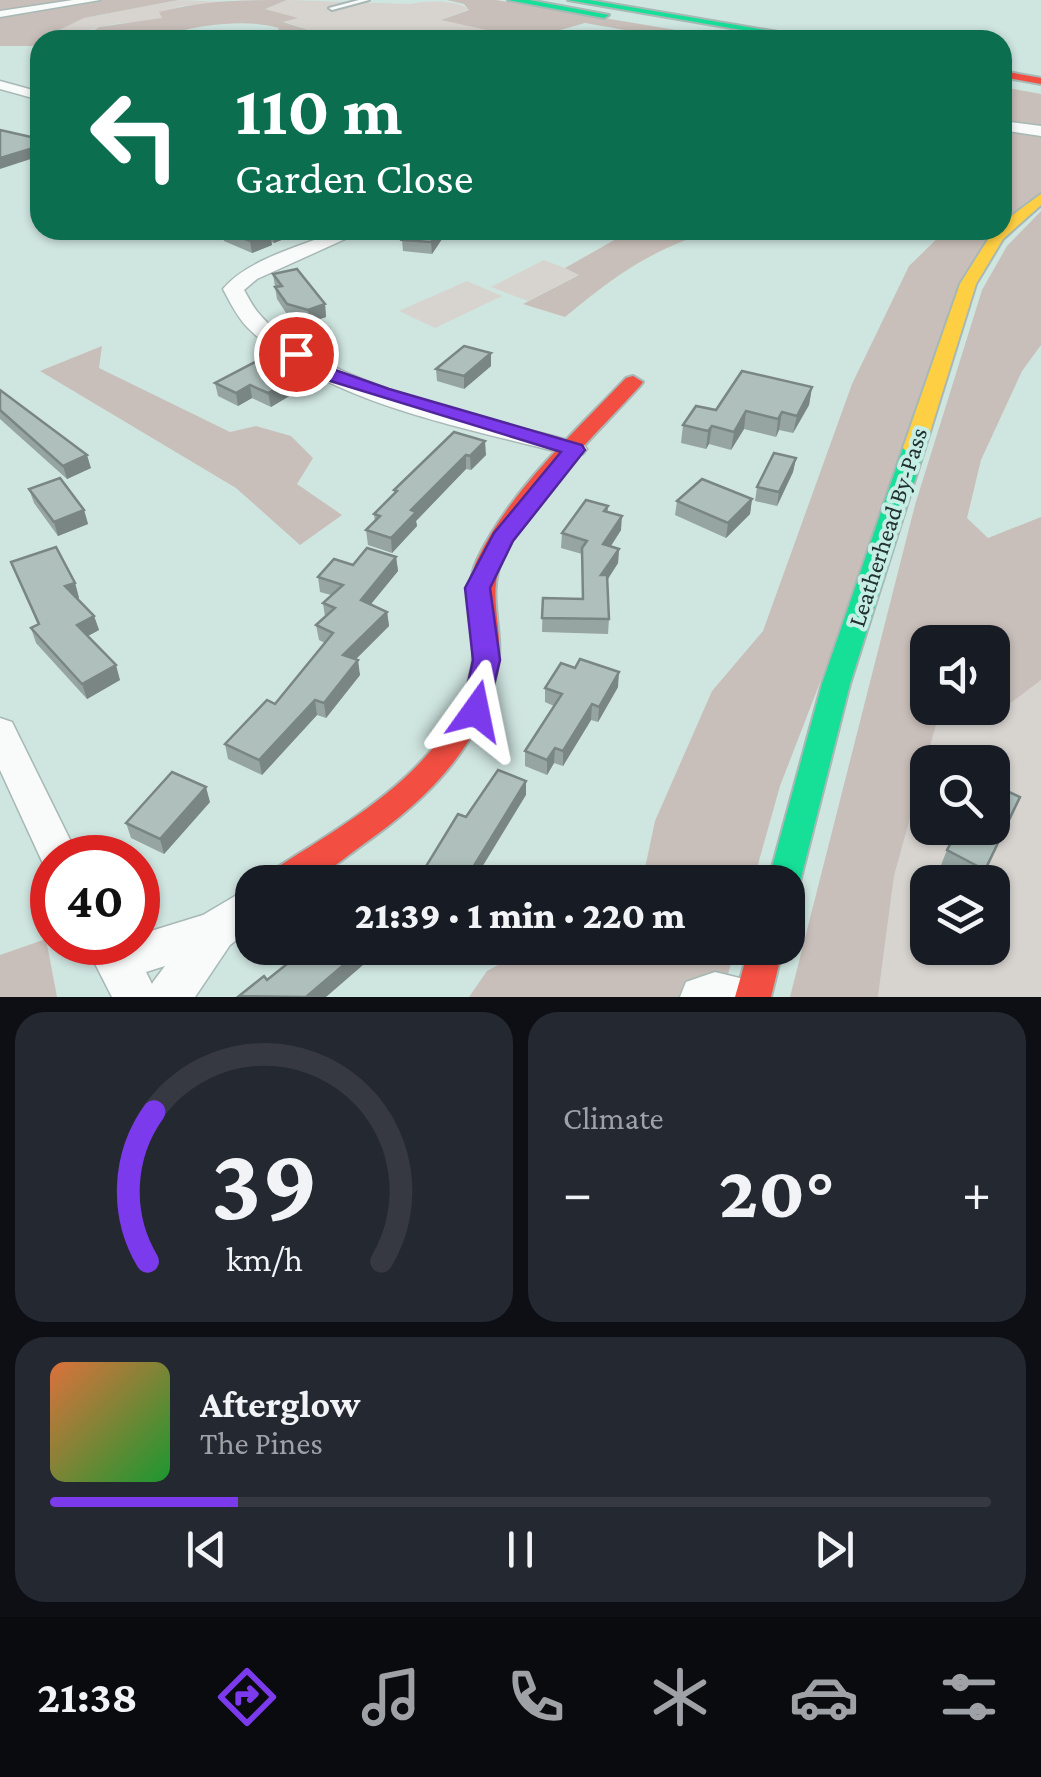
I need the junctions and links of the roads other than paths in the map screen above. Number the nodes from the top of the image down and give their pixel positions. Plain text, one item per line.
1 (95, 0) edge
2 (366, 0) edge
3 (512, 0) edge
4 (572, 0) edge
5 (332, 8) dead end
6 (0, 14) edge
7 (689, 30) edge
8 (758, 30) edge
9 (1012, 76) edge
10 (1041, 81) edge
11 (0, 85) edge
12 (1012, 86) edge
13 (1041, 91) edge
14 (30, 93) edge
15 (1012, 127) edge
16 (1041, 131) edge
17 (1041, 198) edge
18 (1012, 223) edge
19 (332, 240) edge
20 (995, 240) edge
21 (632, 382) dead end
22 (574, 450) junction
23 (0, 732) edge
24 (49, 835) edge
25 (306, 865) edge
26 (788, 865) edge
27 (235, 916) edge
28 (215, 931) junction
29 (761, 965) edge
30 (119, 967) edge
31 (169, 997) edge
32 (702, 997) edge
33 (740, 997) edge
34 (753, 997) edge

1 - 6 street
2 - 5 lane
3 - 7 main road
4 - 8 main road
9 - 10 main road
11 - 14 street
12 - 13 main road
15 - 16 street
17 - 18 main road, Leatherhead By-Pass
19 - 22 street
20 - 26 main road, Leatherhead By-Pass
21 - 22 main road
22 - 25 main road
23 - 24 street
27 - 28 street
28 - 30 street
28 - 31 street
29 - 34 main road
32 - 33 street

